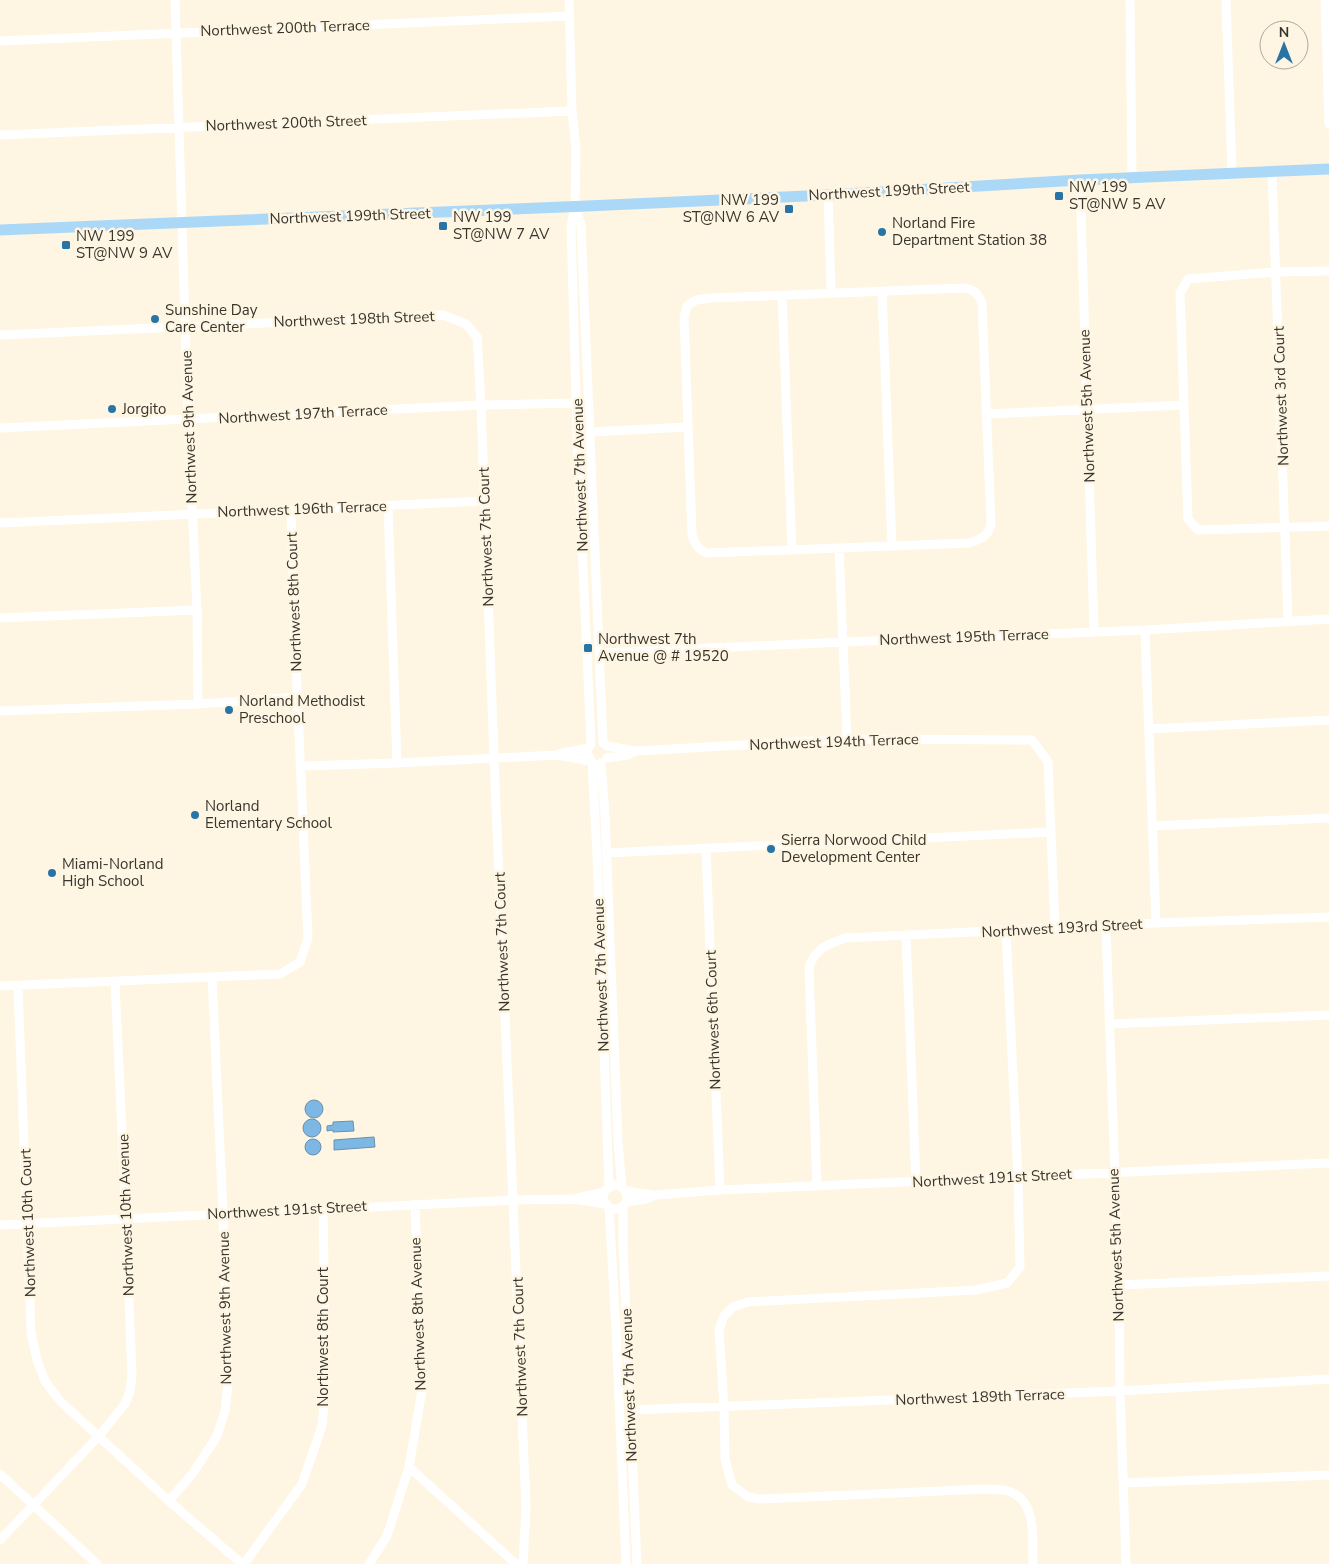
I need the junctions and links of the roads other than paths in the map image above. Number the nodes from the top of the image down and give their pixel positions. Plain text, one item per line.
1 (175, 0) edge
2 (569, 0) edge
3 (1130, 0) edge
4 (1226, 0) edge
5 (1324, 0) edge
6 (569, 16) junction
7 (176, 33) junction
8 (0, 41) edge
9 (572, 110) junction
10 (1329, 124) edge
11 (180, 128) junction
12 (0, 135) edge
13 (1329, 169) edge
14 (1272, 172) junction
15 (1232, 173) junction
16 (1132, 178) junction
17 (1080, 180) junction
18 (828, 195) junction
19 (575, 207) junction
20 (182, 222) junction
21 (0, 230) edge
22 (1329, 271) edge
23 (1276, 272) junction
24 (882, 291) junction
25 (831, 293) junction
26 (782, 295) junction
27 (466, 324) joint
28 (185, 326) junction
29 (0, 335) edge
30 (576, 403) junction
31 (481, 405) junction
32 (1184, 406) junction
33 (1087, 409) junction
34 (987, 414) junction
35 (188, 420) junction
36 (687, 427) junction
37 (0, 428) edge
38 (590, 432) junction
39 (484, 501) junction
40 (388, 506) junction
41 (291, 510) junction
42 (193, 514) junction
43 (0, 523) edge
44 (1329, 526) edge
45 (1285, 527) junction
46 (892, 546) junction
47 (839, 548) junction
48 (792, 550) junction
49 (197, 610) junction
50 (0, 618) edge
51 (1329, 619) edge
52 (1288, 621) junction
53 (1145, 630) junction
54 (1094, 632) junction
55 (844, 642) junction
56 (600, 653) junction
57 (297, 697) junction
58 (198, 704) junction
59 (0, 711) edge
60 (1329, 720) edge
61 (1149, 729) junction
62 (847, 739) junction
63 (605, 744) junction
64 (590, 746) junction
65 (636, 751) junction
66 (556, 755) junction
67 (494, 758) junction
68 (598, 761) junction
69 (397, 763) junction
70 (301, 767) junction
71 (1329, 818) edge
72 (1152, 826) junction
73 (1051, 832) junction
74 (706, 849) junction
75 (607, 853) junction
76 (1329, 917) edge
77 (1156, 923) junction
78 (1106, 927) junction
79 (1055, 929) junction
80 (1006, 931) junction
81 (906, 935) junction
82 (212, 977) junction
83 (115, 982) junction
84 (0, 986) edge
85 (18, 986) junction
86 (1329, 1016) edge
87 (1109, 1024) junction
88 (1329, 1163) edge
89 (1114, 1173) junction
90 (1018, 1177) junction
91 (916, 1182) junction
92 (817, 1186) junction
93 (607, 1190) junction
94 (624, 1190) junction
95 (720, 1190) junction
96 (656, 1195) junction
97 (574, 1199) junction
98 (514, 1200) junction
99 (415, 1204) junction
100 (624, 1204) junction
101 (607, 1205) junction
102 (323, 1209) junction
103 (223, 1213) junction
104 (126, 1218) junction
105 (28, 1224) junction
106 (0, 1225) edge
107 (1329, 1276) edge
108 (1119, 1285) junction
109 (1329, 1379) edge
110 (1120, 1391) junction
111 (724, 1407) junction
112 (630, 1410) junction
113 (98, 1437) junction
114 (409, 1467) junction
115 (0, 1474) edge
116 (1329, 1475) edge
117 (1124, 1483) junction
118 (169, 1501) junction
119 (33, 1504) junction
120 (0, 1540) edge
121 (374, 1562) edge
122 (97, 1564) edge
123 (243, 1564) edge
124 (516, 1564) edge
125 (523, 1564) edge
126 (626, 1564) edge
127 (637, 1564) edge
128 (1033, 1564) edge
129 (1126, 1564) edge

1 - 7 street, Northwest 9th Avenue
2 - 6 street, Northwest 7th Avenue
3 - 16 street
4 - 15 street
5 - 10 street
6 - 7 street, Northwest 200th Terrace
6 - 9 street, Northwest 7th Avenue
7 - 8 street, Northwest 200th Terrace
7 - 11 street, Northwest 9th Avenue
9 - 11 street, Northwest 200th Street
9 - 19 street, Northwest 7th Avenue
11 - 12 street, Northwest 200th Street
11 - 20 street, Northwest 9th Avenue
13 - 14 main road, Northwest 199th Street
14 - 15 main road, Northwest 199th Street
14 - 23 street, Northwest 3rd Court
15 - 16 main road, Northwest 199th Street
16 - 17 main road, Northwest 199th Street
17 - 18 main road, Northwest 199th Street
17 - 33 street, Northwest 5th Avenue
18 - 19 main road, Northwest 199th Street
18 - 25 street
19 - 20 main road, Northwest 199th Street
19 - 30 street, Northwest 7th Avenue
19 - 38 street, Northwest 7th Avenue
20 - 21 main road, Northwest 199th Street
20 - 28 street, Northwest 9th Avenue
22 - 23 street
23 - 32 street
23 - 45 street, Northwest 3rd Court
24 - 25 street
24 - 34 street
24 - 46 street
25 - 26 street
26 - 36 street
26 - 48 street
27 - 28 street, Northwest 198th Street
27 - 31 street, Northwest 7th Court
28 - 29 street, Northwest 198th Street
28 - 35 street, Northwest 9th Avenue
30 - 31 street, Northwest 197th Terrace
30 - 64 street, Northwest 7th Avenue
31 - 35 street, Northwest 197th Terrace
31 - 39 street, Northwest 7th Court
32 - 33 street
32 - 45 street
33 - 34 street
33 - 54 street, Northwest 5th Avenue
34 - 46 street
35 - 37 street, Northwest 197th Terrace
35 - 42 street, Northwest 9th Avenue
36 - 38 street
36 - 48 street
38 - 56 street, Northwest 7th Avenue
39 - 40 street, Northwest 196th Terrace
39 - 67 street, Northwest 7th Court
40 - 41 street, Northwest 196th Terrace
40 - 69 street
41 - 42 street, Northwest 196th Terrace
41 - 57 street, Northwest 8th Court
42 - 43 street, Northwest 196th Terrace
42 - 49 street, Northwest 9th Avenue
44 - 45 street
45 - 52 street, Northwest 3rd Court
46 - 47 street
47 - 48 street
47 - 55 street
49 - 50 street
49 - 58 street, Northwest 9th Avenue
51 - 52 street, Northwest 195th Terrace
52 - 53 street, Northwest 195th Terrace
53 - 54 street, Northwest 195th Terrace
53 - 61 street
54 - 55 street, Northwest 195th Terrace
55 - 56 street, Northwest 195th Terrace
55 - 62 street
56 - 63 street, Northwest 7th Avenue
57 - 58 street
57 - 70 street, Northwest 8th Court
58 - 59 street
60 - 61 street
61 - 72 street
62 - 65 street, Northwest 194th Terrace
62 - 73 street, Northwest 194th Terrace
63 - 64 street
63 - 65 street, Northwest 194th Terrace
63 - 68 street, Northwest 7th Avenue
64 - 66 street, Northwest 194th Terrace
64 - 68 street, Northwest 7th Avenue
65 - 68 street, Northwest 194th Terrace
66 - 67 street, Northwest 194th Terrace
66 - 68 street, Northwest 194th Terrace
67 - 69 street, Northwest 194th Terrace
67 - 98 street, Northwest 7th Court
68 - 75 street, Northwest 7th Avenue
68 - 93 street, Northwest 7th Avenue
69 - 70 street, Northwest 194th Terrace
70 - 82 street, Northwest 8th Court
71 - 72 street
72 - 77 street
73 - 74 street
73 - 79 street
74 - 75 street
74 - 95 street, Northwest 6th Court
75 - 94 street, Northwest 7th Avenue
76 - 77 street, Northwest 193rd Street
77 - 78 street, Northwest 193rd Street
78 - 79 street, Northwest 193rd Street
78 - 87 street, Northwest 5th Avenue
79 - 80 street, Northwest 193rd Street
80 - 81 street, Northwest 193rd Street
80 - 90 street
81 - 91 street
81 - 92 street, Northwest 193rd Street
82 - 83 street
82 - 103 street, Northwest 9th Avenue
83 - 85 street
83 - 104 street, Northwest 10th Avenue
84 - 85 street
85 - 105 street, Northwest 10th Court
86 - 87 street
87 - 89 street, Northwest 5th Avenue
88 - 89 street, Northwest 191st Street
89 - 90 street, Northwest 191st Street
89 - 108 street, Northwest 5th Avenue
90 - 91 street, Northwest 191st Street
90 - 111 street
91 - 92 street, Northwest 191st Street
92 - 95 street, Northwest 191st Street
93 - 94 street
93 - 97 street, Northwest 191st Street
93 - 101 street
94 - 96 street, Northwest 191st Street
94 - 100 street
95 - 96 street, Northwest 191st Street
96 - 100 street, Northwest 191st Street
97 - 98 street, Northwest 191st Street
97 - 101 street, Northwest 191st Street
98 - 99 street, Northwest 191st Street
98 - 125 street, Northwest 7th Court
99 - 102 street, Northwest 191st Street
99 - 114 street, Northwest 8th Avenue
100 - 101 street
100 - 112 street, Northwest 7th Avenue
101 - 126 street, Northwest 7th Avenue
102 - 103 street, Northwest 191st Street
102 - 123 street, Northwest 8th Court
103 - 104 street, Northwest 191st Street
103 - 118 street, Northwest 9th Avenue
104 - 105 street, Northwest 191st Street
104 - 113 street, Northwest 10th Avenue
105 - 106 street, Northwest 191st Street
105 - 113 street, Northwest 10th Court
107 - 108 street
108 - 110 street, Northwest 5th Avenue
109 - 110 street, Northwest 189th Terrace
110 - 111 street, Northwest 189th Terrace
110 - 117 street, Northwest 5th Avenue
111 - 112 street, Northwest 189th Terrace
111 - 128 street
112 - 127 street, Northwest 7th Avenue
113 - 118 street, Northwest 10th Court
113 - 119 street, Northwest 10th Avenue
114 - 121 street, Northwest 8th Avenue
114 - 124 street
115 - 119 street
116 - 117 street
117 - 129 street, Northwest 5th Avenue
118 - 123 street, Northwest 10th Court
119 - 120 street, Northwest 10th Avenue
119 - 122 street

